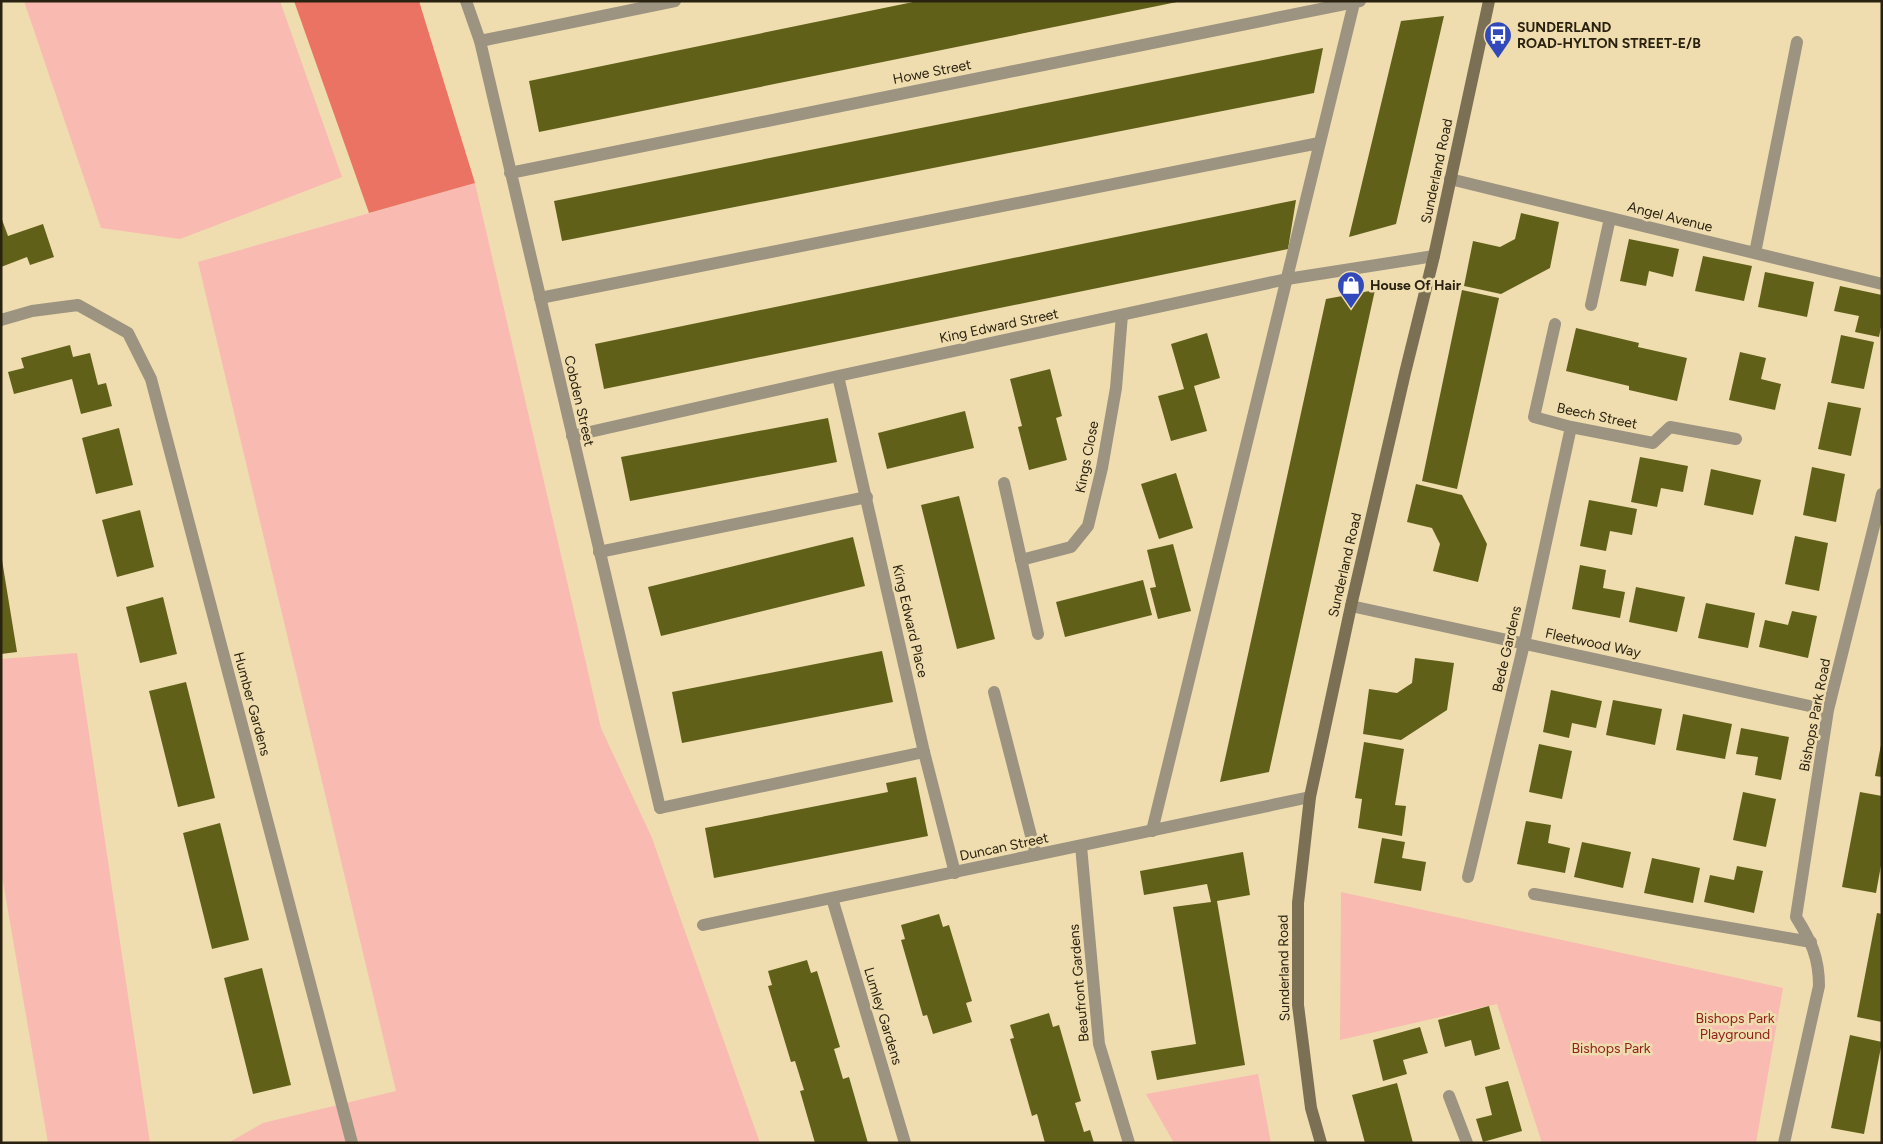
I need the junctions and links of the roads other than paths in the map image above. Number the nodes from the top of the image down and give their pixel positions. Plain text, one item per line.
1 (466, 1) edge
2 (675, 1) edge
3 (1489, 1) edge
4 (1357, 2) edge
5 (480, 41) junction
6 (1796, 42) dead end
7 (1320, 143) junction
8 (510, 173) junction
9 (1450, 179) junction
10 (1610, 218) junction
11 (1755, 253) junction
12 (1434, 256) junction
13 (1287, 279) junction
14 (1882, 284) edge
15 (540, 298) junction
16 (1591, 305) dead end
17 (1122, 315) junction
18 (1, 320) edge
19 (1555, 324) dead end
20 (838, 376) junction
21 (1571, 427) junction
22 (572, 436) junction
23 (1736, 439) dead end
24 (1004, 483) dead end
25 (1882, 494) edge
26 (867, 497) junction
27 (599, 552) junction
28 (1021, 560) junction
29 (1350, 606) junction
30 (1038, 634) dead end
31 (1524, 644) junction
32 (994, 692) dead end
33 (1828, 710) junction
34 (924, 752) junction
35 (1310, 797) junction
36 (1152, 831) junction
37 (1081, 846) junction
38 (1036, 855) junction
39 (955, 873) junction
40 (1468, 877) dead end
41 (1534, 894) dead end
42 (832, 898) junction
43 (704, 925) dead end
44 (1811, 942) junction
45 (1449, 1096) dead end
46 (352, 1143) edge
47 (905, 1143) edge
48 (1130, 1143) edge
49 (1321, 1143) edge
50 (1467, 1143) edge
51 (1784, 1143) edge

1 - 5 street, Cobden Street
2 - 5 street
3 - 9 main road, Sunderland Road
4 - 7 street
4 - 8 street, Howe Street
5 - 8 street, Cobden Street
6 - 11 street
7 - 13 street
7 - 15 street
8 - 15 street, Cobden Street
9 - 10 street, Angel Avenue
9 - 12 main road, Sunderland Road
10 - 11 street, Angel Avenue
10 - 16 street
11 - 14 street, Angel Avenue
12 - 13 street, King Edward Street
12 - 29 main road, Sunderland Road
13 - 17 street, King Edward Street
13 - 36 street
15 - 22 street, Cobden Street
17 - 20 street, King Edward Street
17 - 28 street, Kings Close
18 - 46 street, Humber Gardens
19 - 21 street, Beech Street
20 - 22 street, King Edward Street
20 - 26 street, King Edward Place
21 - 23 street, Beech Street
21 - 31 street, Bede Gardens
22 - 27 street, Cobden Street
24 - 28 street
25 - 33 street, Bishops Park Road
26 - 27 street
26 - 34 street, King Edward Place
27 - 34 street, Cobden Street
28 - 30 street
29 - 31 street, Fleetwood Way
29 - 35 main road, Sunderland Road
31 - 33 street, Fleetwood Way
31 - 40 street, Bede Gardens
32 - 38 street
33 - 44 street, Bishops Park Road
34 - 39 street, King Edward Place
35 - 36 street, Duncan Street
35 - 49 main road, Sunderland Road
36 - 37 street, Duncan Street
37 - 38 street, Duncan Street
37 - 48 street, Beaufront Gardens
38 - 39 street, Duncan Street
39 - 42 street, Duncan Street
41 - 44 street
42 - 43 street, Duncan Street
42 - 47 street, Lumley Gardens
44 - 51 street, Bishops Park Road
45 - 50 street

